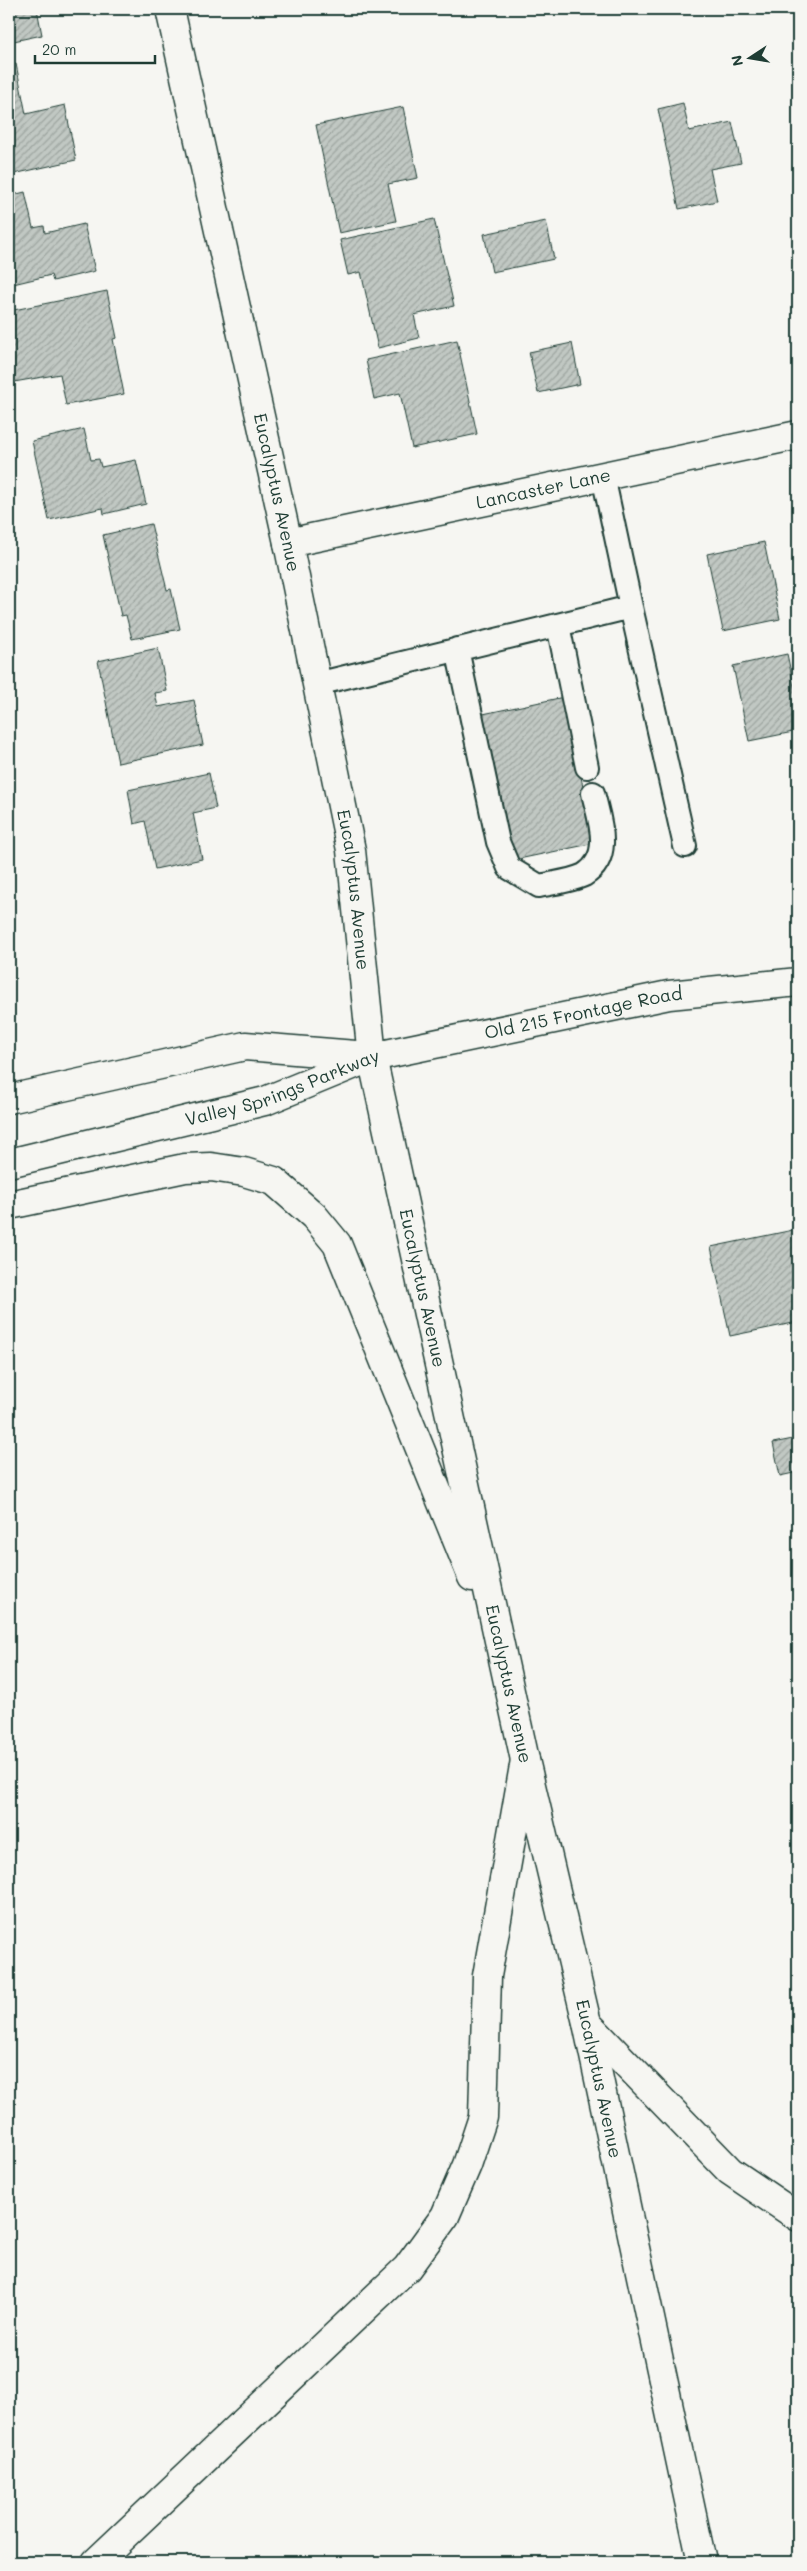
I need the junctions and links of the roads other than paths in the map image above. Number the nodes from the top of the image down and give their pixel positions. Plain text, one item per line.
1 (170, 9) edge
2 (798, 439) edge
3 (603, 476) junction
4 (288, 543) junction
5 (631, 607) junction
6 (558, 625) junction
7 (457, 650) junction
8 (317, 684) junction
9 (587, 766) dead end
10 (593, 793) dead end
11 (684, 846) dead end
12 (798, 982) edge
13 (372, 1056) junction
14 (9, 1099) edge
15 (9, 1163) edge
16 (9, 1205) edge
17 (500, 1645) junction
18 (525, 1760) junction
19 (586, 2023) junction
20 (798, 2217) edge
21 (96, 2562) edge
22 (702, 2562) edge

1 - 4 main road, Eucalyptus Avenue
2 - 3 main road, Lancaster Lane
3 - 4 main road, Lancaster Lane
3 - 5 lane
4 - 8 main road, Eucalyptus Avenue
5 - 6 lane
5 - 11 lane
6 - 7 lane
6 - 9 lane
7 - 8 lane
7 - 10 lane
8 - 13 main road, Eucalyptus Avenue
12 - 13 main road, Old 215 Frontage Road
13 - 14 main road, Valley Springs Parkway
13 - 15 main road, Valley Springs Parkway
13 - 17 main road, Eucalyptus Avenue
16 - 17 main road
17 - 18 main road, Eucalyptus Avenue
18 - 19 main road, Eucalyptus Avenue
18 - 21 main road
19 - 20 main road
19 - 22 main road, Eucalyptus Avenue

